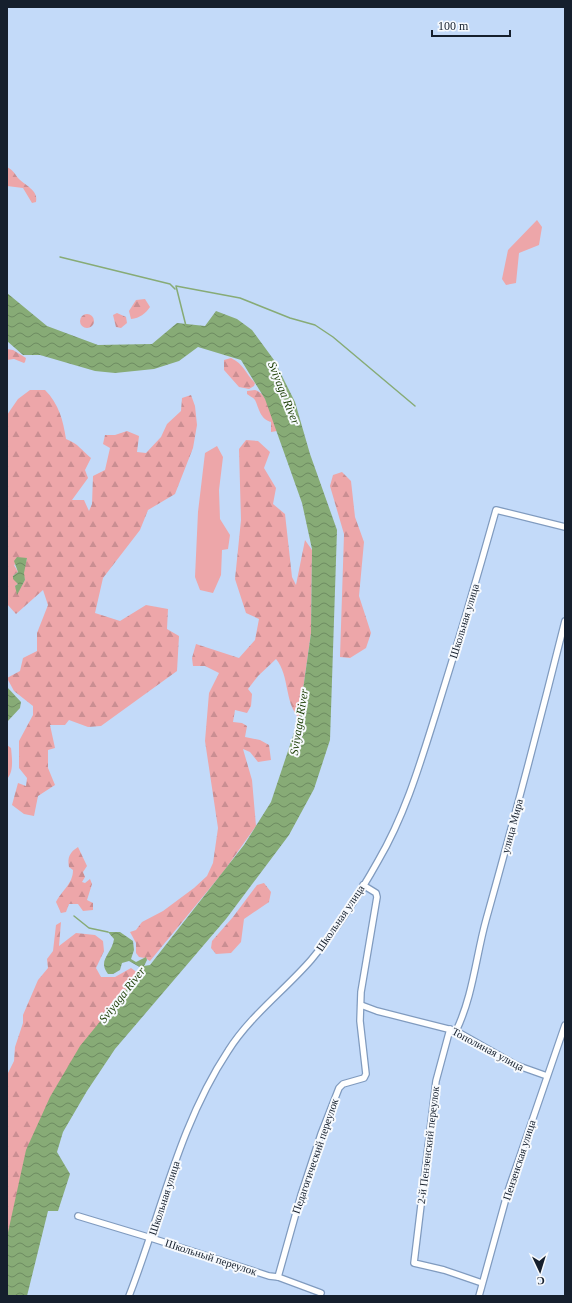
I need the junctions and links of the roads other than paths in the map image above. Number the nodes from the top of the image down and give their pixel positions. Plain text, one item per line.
1 (565, 527) edge
2 (565, 621) edge
3 (363, 884) junction
4 (361, 1004) junction
5 (565, 1025) edge
6 (453, 1030) junction
7 (547, 1076) junction
8 (78, 1216) dead end
9 (151, 1238) junction
10 (278, 1277) junction
11 (482, 1283) junction
12 (321, 1293) dead end
13 (129, 1296) edge
14 (479, 1296) edge

1 - 3 street, Школьная улица
2 - 6 street, улица Мира
3 - 4 street
3 - 9 street, Школьная улица
4 - 6 street, Тополиная улица
4 - 10 street, Педагогический переулок
5 - 7 street, Пензенская улица
6 - 7 street, Тополиная улица
6 - 11 street, 2-й Пензенский переулок
7 - 11 street, Пензенская улица
8 - 9 street, Школьный переулок
9 - 10 street, Школьный переулок
9 - 13 street, Школьная улица
10 - 12 street, Школьный переулок
11 - 14 street, Пензенская улица

